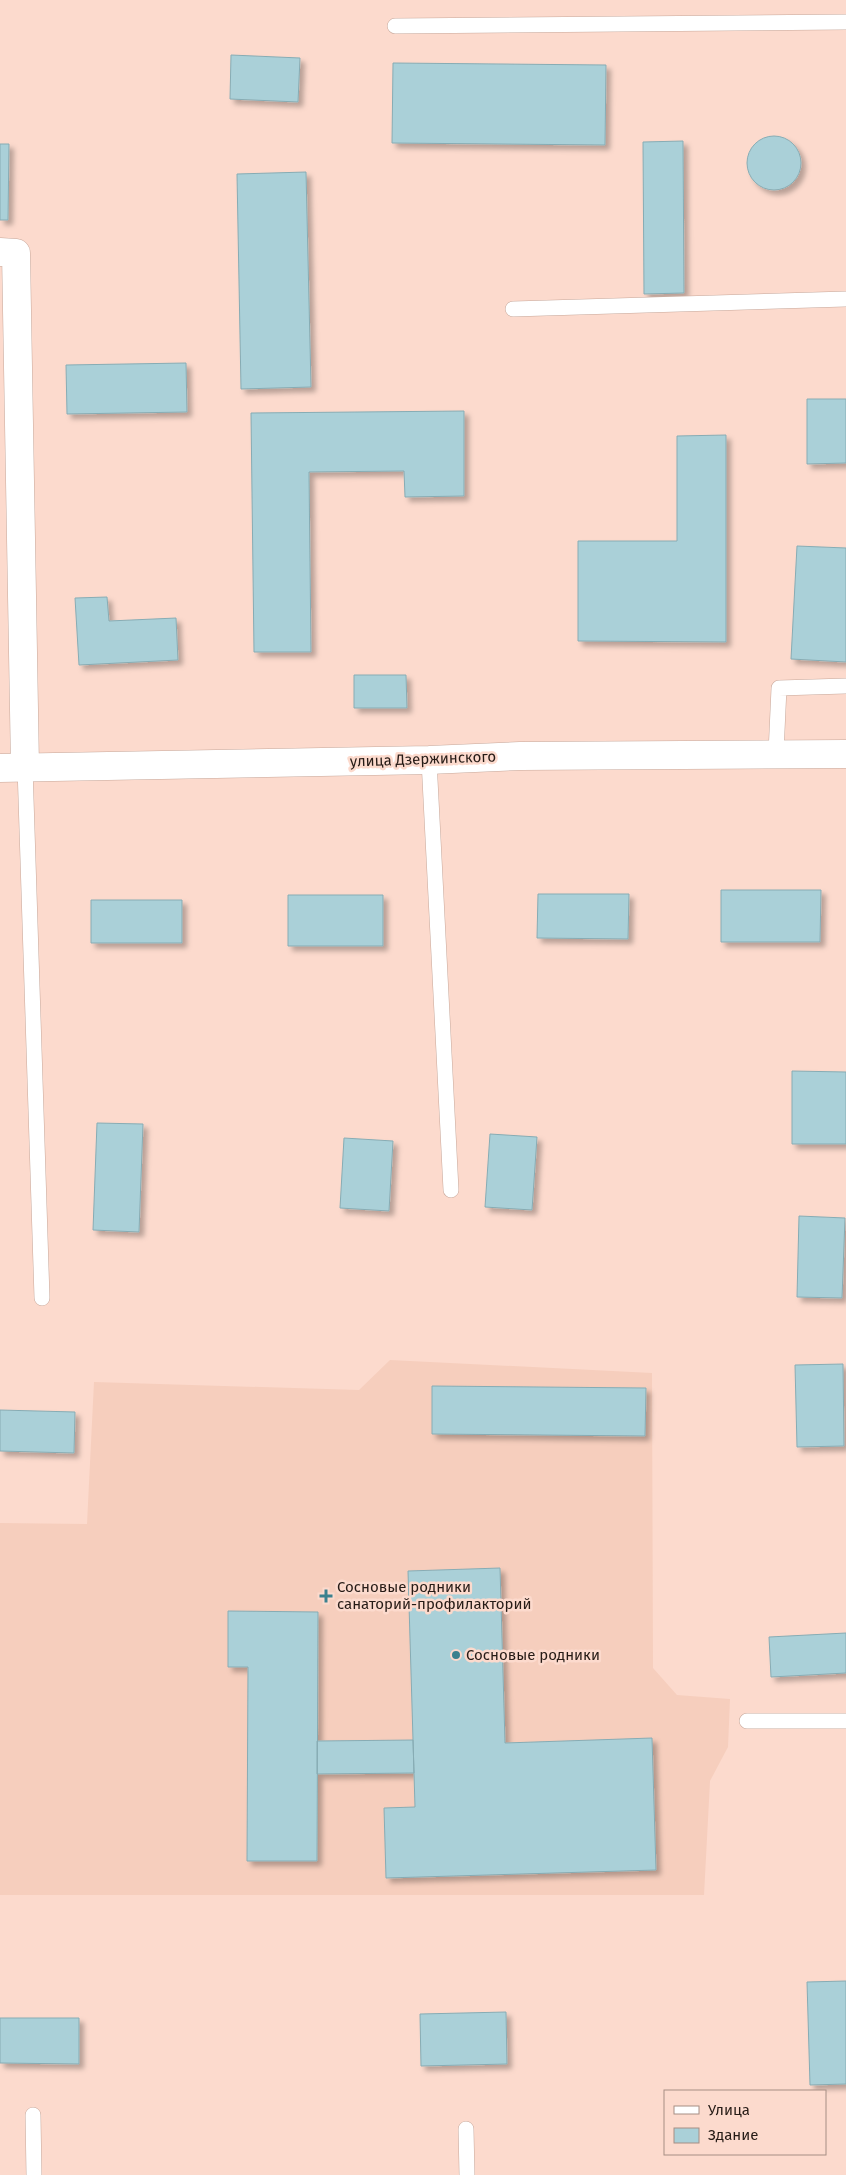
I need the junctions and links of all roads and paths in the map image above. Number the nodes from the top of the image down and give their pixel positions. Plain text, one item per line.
1 (846, 22) edge
2 (395, 26) dead end
3 (0, 252) edge
4 (846, 299) edge
5 (513, 309) dead end
6 (846, 686) edge
7 (776, 753) junction
8 (846, 754) edge
9 (429, 760) junction
10 (13, 768) edge
11 (451, 1190) dead end
12 (42, 1298) dead end
13 (747, 1720) dead end
14 (846, 1721) edge
15 (32, 2115) dead end
16 (466, 2129) dead end
17 (34, 2175) edge
18 (467, 2175) edge

1 - 2 lane
3 - 10 street
4 - 5 lane
6 - 7 lane
7 - 8 street, улица Дзержинского
7 - 9 street, улица Дзержинского
9 - 10 street, улица Дзержинского
9 - 11 lane
10 - 12 lane
13 - 14 lane
15 - 17 lane
16 - 18 lane

